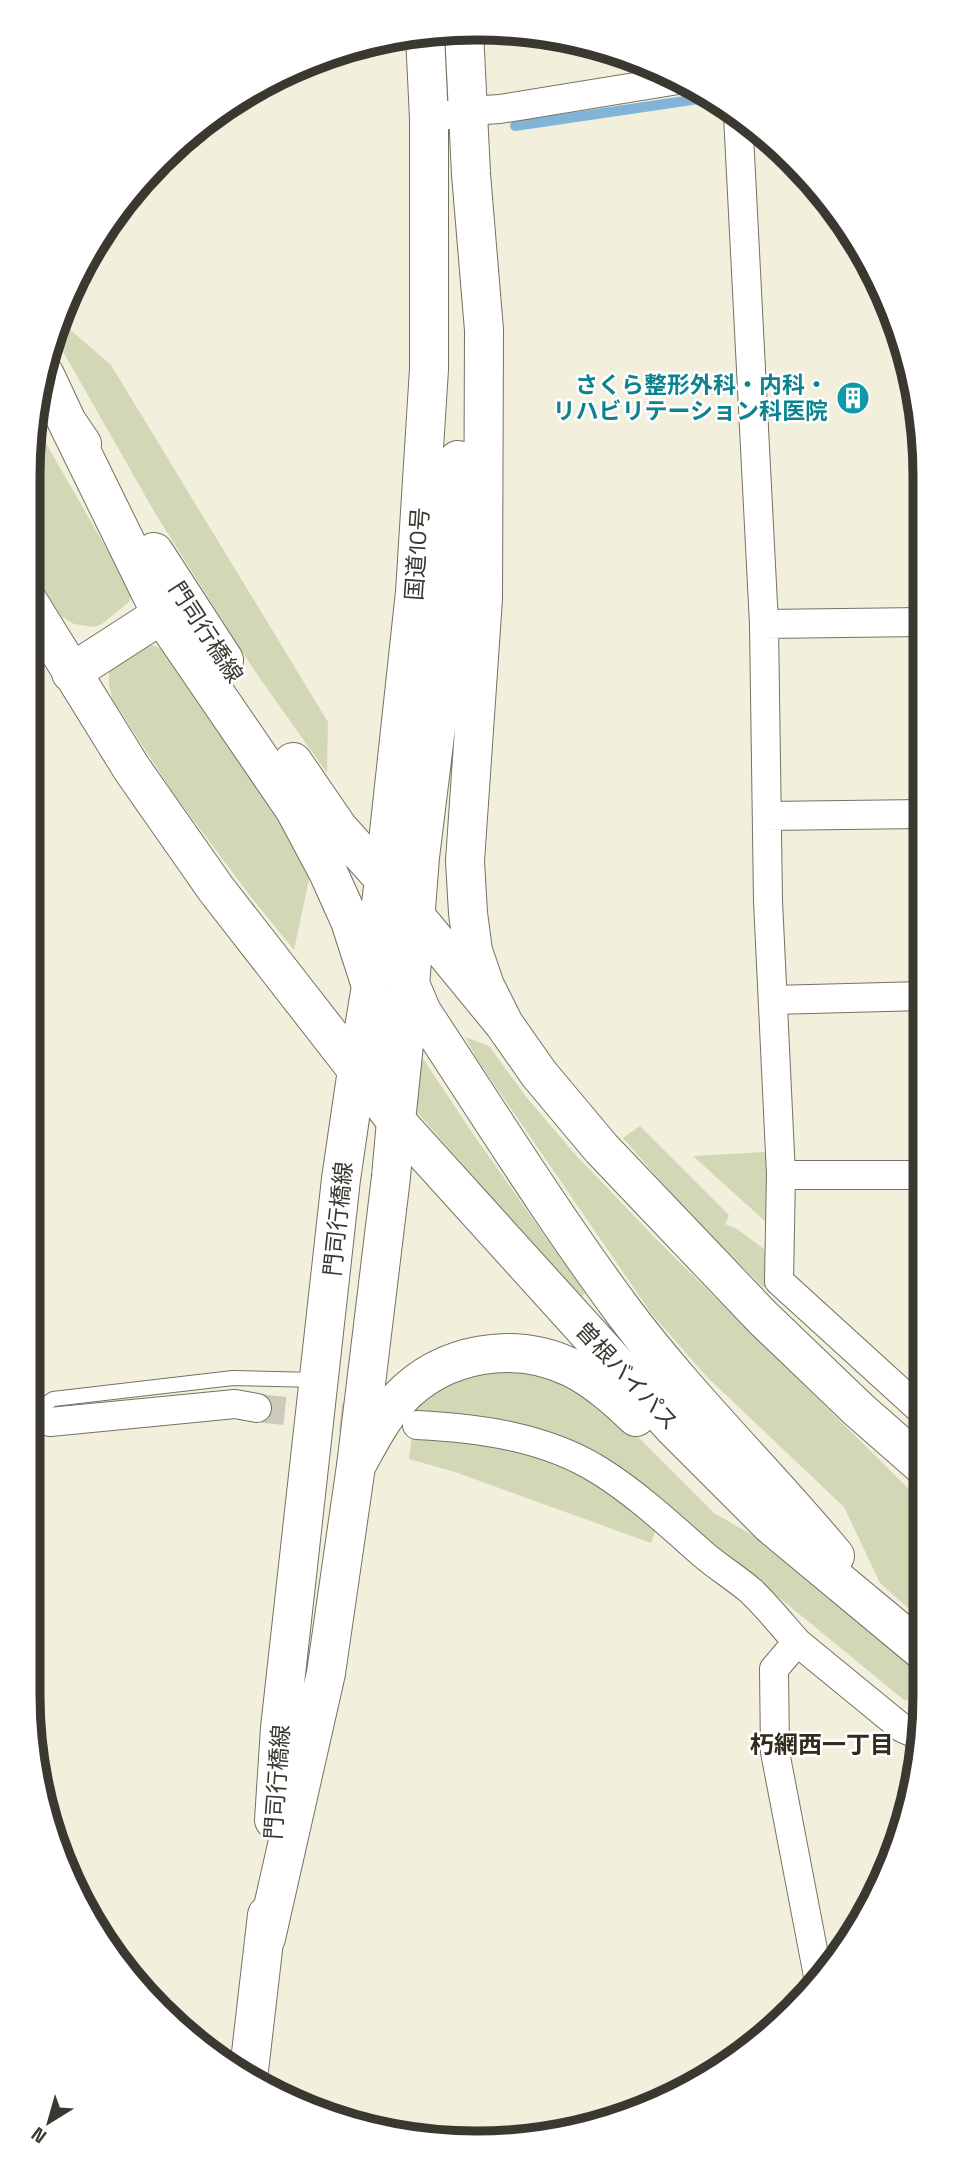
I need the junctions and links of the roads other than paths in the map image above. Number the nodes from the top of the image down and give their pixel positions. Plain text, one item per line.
1 (465, 40) edge
2 (425, 43) edge
3 (663, 82) edge
4 (469, 111) junction
5 (429, 119) junction
6 (739, 128) edge
7 (471, 174) junction
8 (50, 386) edge
9 (173, 607) junction
10 (40, 621) edge
11 (913, 622) edge
12 (764, 624) junction
13 (71, 673) junction
14 (913, 814) edge
15 (766, 816) junction
16 (391, 823) junction
17 (339, 829) junction
18 (384, 879) junction
19 (416, 917) junction
20 (371, 986) junction
21 (913, 996) edge
22 (773, 1000) junction
23 (404, 1002) junction
24 (305, 1005) junction
25 (504, 1024) junction
26 (357, 1070) junction
27 (396, 1121) junction
28 (780, 1175) junction
29 (913, 1175) edge
30 (320, 1380) junction
31 (913, 1403) edge
32 (40, 1408) edge
33 (257, 1408) tunnel mouth
34 (40, 1418) edge
35 (417, 1424) dead end
36 (913, 1457) edge
37 (356, 1466) junction
38 (771, 1525) junction
39 (895, 1627) junction
40 (797, 1642) junction
41 (913, 1643) edge
42 (911, 1732) edge
43 (266, 1938) junction
44 (816, 1968) edge
45 (250, 2067) edge

1 - 4 main road
2 - 5 main road, 国道10号
3 - 4 street
4 - 5 street
4 - 7 main road
5 - 16 main road, 国道10号
6 - 12 street
7 - 19 main road
7 - 25 main road
8 - 9 main road, 門司行橋線
9 - 13 main road
9 - 17 main road, 門司行橋線
9 - 20 main road
10 - 13 main road
11 - 12 street
12 - 15 street
13 - 24 main road
14 - 15 street
15 - 22 street
16 - 17 main road
16 - 18 main road, 国道10号
17 - 18 main road, 門司行橋線
18 - 19 main road
18 - 20 main road, 国道10号
18 - 23 main road
19 - 23 main road
19 - 25 main road
20 - 23 main road
20 - 23 main road
20 - 24 main road
20 - 26 main road, 国道10号
21 - 22 street
22 - 28 street
23 - 25 main road
23 - 26 main road
23 - 27 main road, 門司行橋線
23 - 39 main road
24 - 26 main road
25 - 36 main road
26 - 27 main road, 曽根バイパス
26 - 30 main road, 門司行橋線
27 - 37 main road, 門司行橋線
27 - 38 main road, 曽根バイパス
28 - 29 street
28 - 31 street
30 - 32 lane
30 - 43 main road, 門司行橋線
33 - 34 street
35 - 40 street
37 - 38 main road
37 - 43 main road, 門司行橋線
38 - 39 main road, 曽根バイパス
39 - 41 main road, 曽根バイパス
40 - 42 street
40 - 44 street
43 - 45 main road, 門司行橋線

